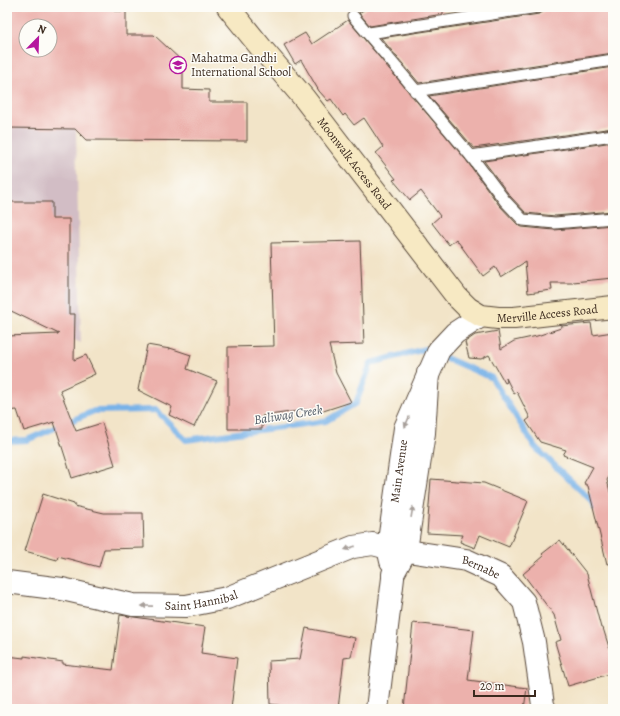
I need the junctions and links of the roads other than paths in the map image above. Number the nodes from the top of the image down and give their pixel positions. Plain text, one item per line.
1 (228, 7) edge
2 (538, 7) edge
3 (353, 16) dead end
4 (369, 33) junction
5 (613, 60) edge
6 (416, 91) junction
7 (613, 135) edge
8 (470, 156) junction
9 (613, 218) edge
10 (613, 307) edge
11 (482, 316) junction
12 (397, 549) junction
13 (7, 582) edge
14 (376, 709) edge
15 (546, 709) edge

1 - 11 street, Moonwalk Access Road
2 - 4 lane
3 - 4 lane
4 - 6 lane
5 - 6 lane
6 - 8 lane
7 - 8 lane
8 - 9 lane
10 - 11 street, Merville Access Road
11 - 12 street, Main Avenue
12 -> 13 street, Saint Hannibal
12 - 14 street, Main Avenue
12 - 15 street, Bernabe

